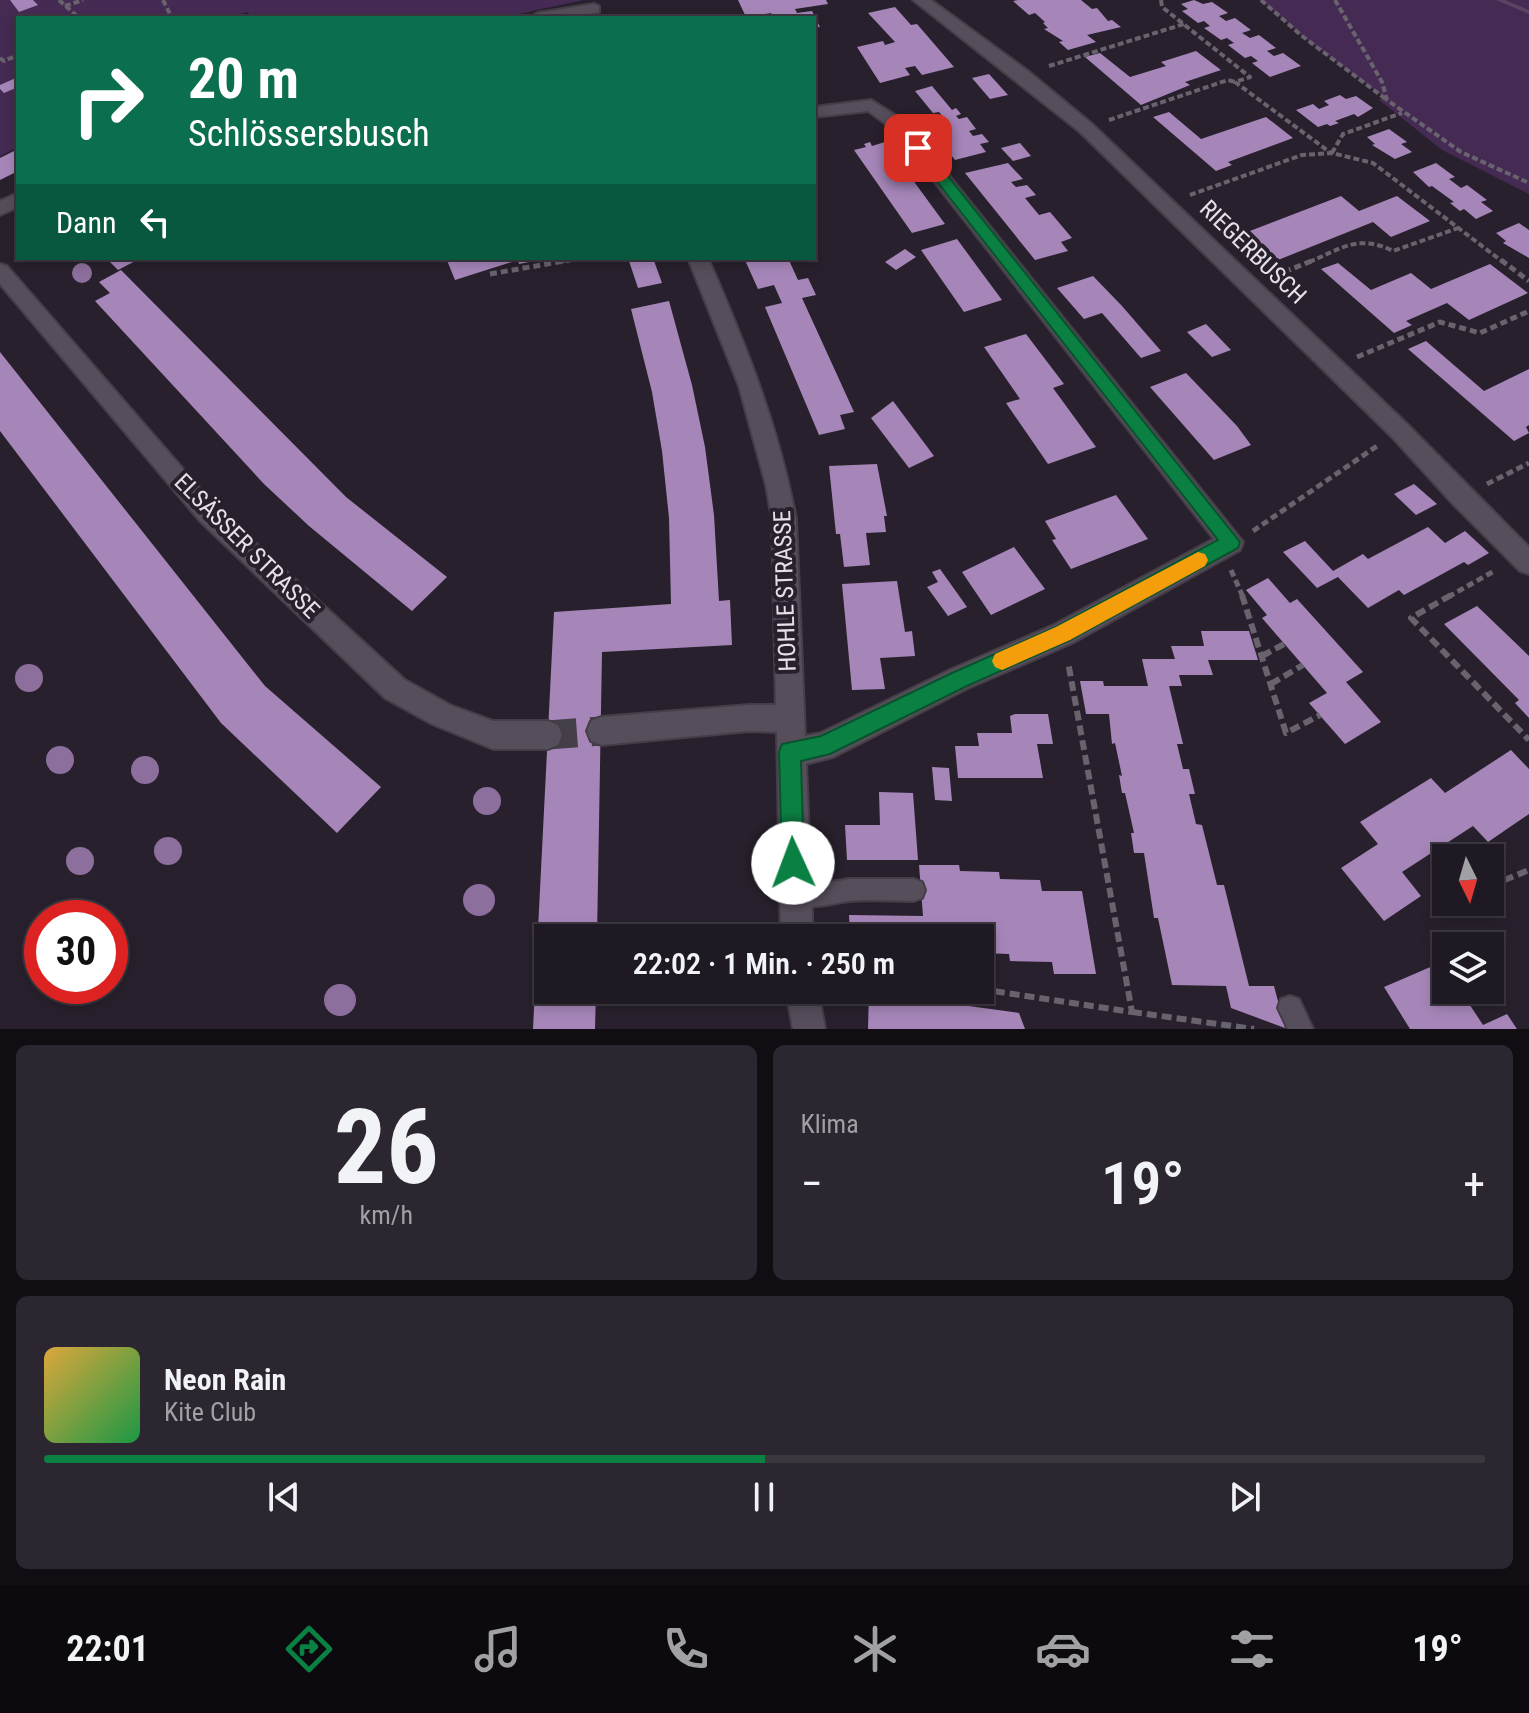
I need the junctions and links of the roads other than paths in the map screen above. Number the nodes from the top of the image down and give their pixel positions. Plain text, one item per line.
1 (921, 0) edge
2 (601, 9) edge
3 (552, 16) edge
4 (816, 112) edge
5 (699, 260) edge
6 (0, 271) edge
7 (1525, 560) edge
8 (789, 719) junction
9 (601, 731) tunnel mouth
10 (548, 735) tunnel mouth
11 (790, 752) junction
12 (914, 890) dead end
13 (794, 895) junction
14 (796, 924) edge
15 (805, 1004) edge
16 (809, 1029) edge

1 - 7 street, RIEGERBUSCH
2 - 3 street
4 - 11 street
5 - 8 street, HOHLE STRASSE
6 - 10 street, ELSÄSSER STRASSE
8 - 9 street
8 - 11 street, HOHLE STRASSE
11 - 13 street, HOHLE STRASSE
12 - 13 lane
13 - 14 street, HOHLE STRASSE
15 - 16 street

